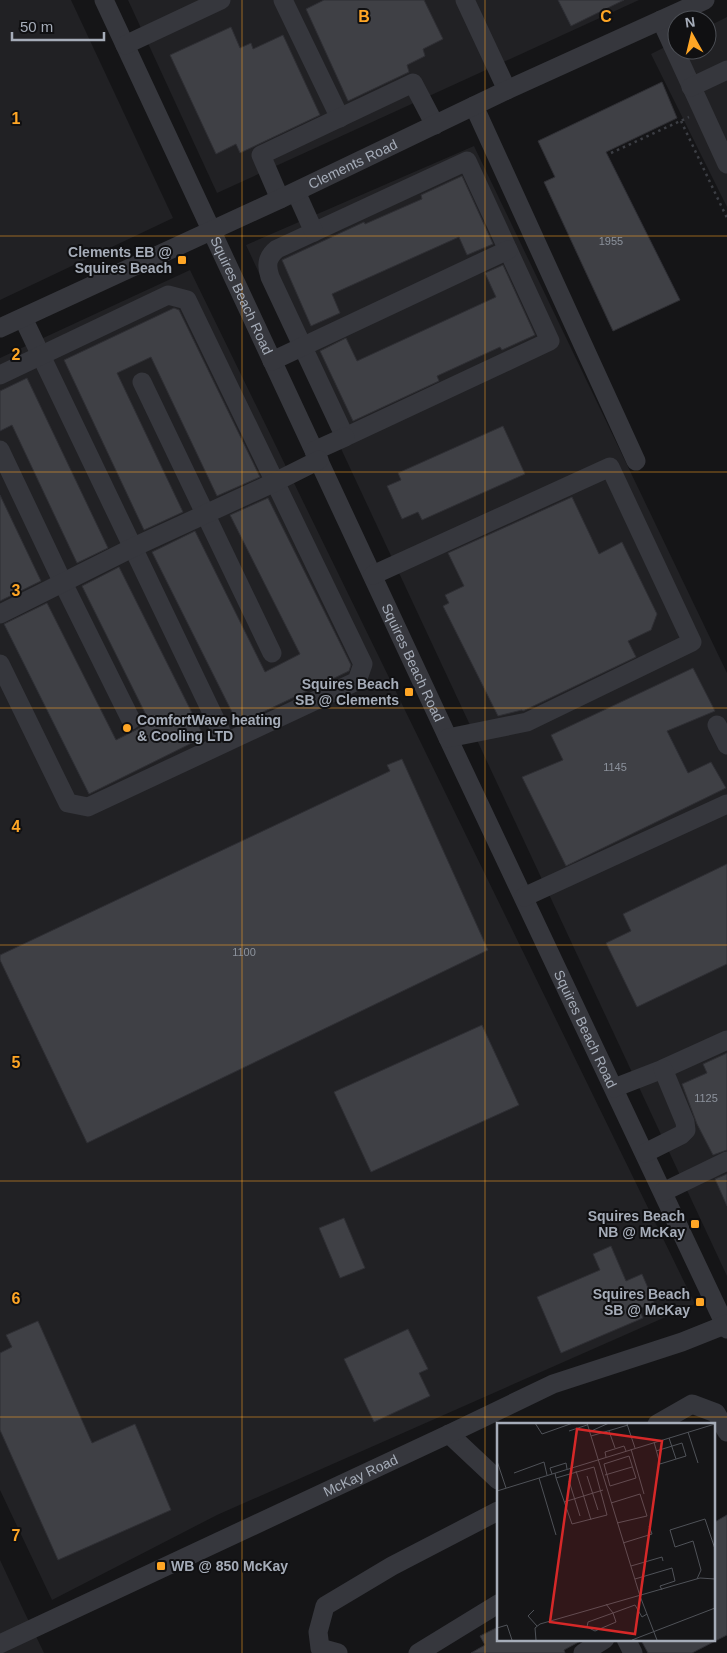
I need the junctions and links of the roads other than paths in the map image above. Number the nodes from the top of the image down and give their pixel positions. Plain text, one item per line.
1 (221, 0) edge
2 (283, 0) edge
3 (465, 0) edge
4 (705, 0) edge
5 (110, 2) edge
6 (661, 20) junction
7 (125, 44) junction
8 (727, 70) edge
9 (691, 87) junction
10 (507, 90) junction
11 (474, 106) junction
12 (340, 118) junction
13 (435, 125) junction
14 (727, 164) edge
15 (288, 195) junction
16 (212, 231) junction
17 (314, 232) junction
18 (508, 250) junction
19 (23, 318) junction
20 (0, 328) edge
21 (302, 347) junction
22 (40, 356) junction
23 (272, 361) junction
24 (0, 375) edge
25 (142, 382) dead end
26 (345, 437) junction
27 (0, 450) edge
28 (316, 455) junction
29 (636, 461) dead end
30 (275, 482) junction
31 (205, 515) junction
32 (134, 547) junction
33 (374, 575) junction
34 (63, 583) junction
35 (0, 614) edge
36 (272, 653) dead end
37 (0, 664) edge
38 (131, 720) dead end
39 (717, 725) dead end
40 (448, 738) junction
41 (226, 742) junction
42 (727, 745) edge
43 (727, 804) edge
44 (524, 897) junction
45 (727, 1040) edge
46 (663, 1069) junction
47 (614, 1088) junction
48 (645, 1154) junction
49 (727, 1161) edge
50 (663, 1192) junction
51 (726, 1326) edge
52 (659, 1423) edge
53 (727, 1432) edge
54 (449, 1434) junction
55 (497, 1479) edge
56 (497, 1512) edge
57 (497, 1605) edge
58 (603, 1640) edge
59 (626, 1640) edge
60 (0, 1644) edge
61 (442, 1647) edge
62 (322, 1651) edge
63 (418, 1653) edge
64 (583, 1653) edge
65 (632, 1653) edge

1 - 7 street
2 - 12 street
3 - 10 street
4 - 6 street, Clements Road
5 - 7 street, Squires Beach Road
6 - 9 street
6 - 10 street, Clements Road
7 - 16 street, Squires Beach Road
8 - 9 street
9 - 14 street
10 - 11 street, Clements Road
11 - 13 street, Clements Road
11 - 29 street
12 - 13 street
12 - 15 street
13 - 15 street, Clements Road
15 - 16 street, Clements Road
15 - 17 street
16 - 19 street, Clements Road
16 - 23 street, Squires Beach Road
17 - 18 street
17 - 21 street
18 - 21 street
18 - 26 street
19 - 20 street, Clements Road
19 - 22 street
21 - 23 street
21 - 26 street
22 - 24 street
22 - 30 street
22 - 32 street
23 - 28 street, Squires Beach Road
25 - 31 street
26 - 28 street
27 - 34 street
28 - 30 street
28 - 33 street, Squires Beach Road
30 - 31 street
30 - 41 street
31 - 32 street
31 - 36 street
32 - 34 street
32 - 41 street
33 - 40 street, Squires Beach Road
33 - 40 street
34 - 35 street
34 - 38 street
37 - 41 street
39 - 42 street
40 - 44 street, Squires Beach Road
43 - 44 street
44 - 47 street, Squires Beach Road
45 - 46 street
46 - 47 street
46 - 48 street
47 - 48 street, Squires Beach Road
48 - 50 street, Squires Beach Road
49 - 50 street
50 - 51 street, Squires Beach Road
51 - 54 street, McKay Road
52 - 53 street
54 - 55 street
54 - 60 street, McKay Road
56 - 62 street
57 - 61 street
58 - 64 street
59 - 65 street
61 - 63 street

